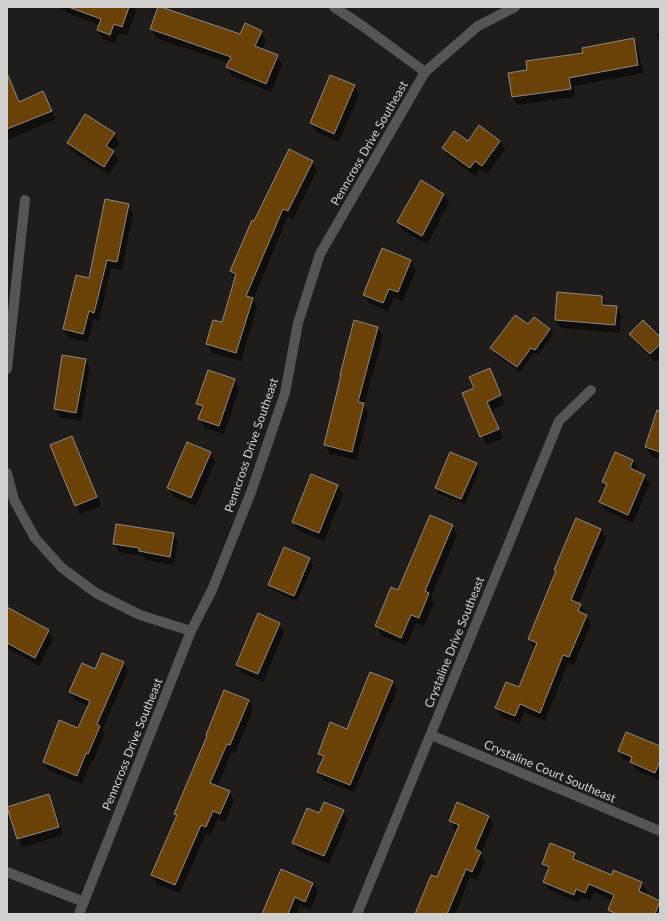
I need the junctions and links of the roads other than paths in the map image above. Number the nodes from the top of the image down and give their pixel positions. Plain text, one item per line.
1 (334, 7) edge
2 (515, 7) edge
3 (425, 72) junction
4 (25, 200) dead end
5 (7, 369) edge
6 (591, 390) dead end
7 (7, 473) edge
8 (191, 630) junction
9 (431, 735) junction
10 (660, 831) edge
11 (7, 872) edge
12 (84, 902) junction
13 (79, 914) edge
14 (357, 914) edge

1 - 3 street
2 - 3 street, Penncross Drive Southeast
3 - 8 street, Penncross Drive Southeast
4 - 5 street
6 - 9 street, Crystaline Drive Southeast
7 - 8 street
8 - 12 street, Penncross Drive Southeast
9 - 10 street, Crystaline Court Southeast
9 - 14 street, Crystaline Drive Southeast
11 - 12 street
12 - 13 street, Penncross Drive Southeast

